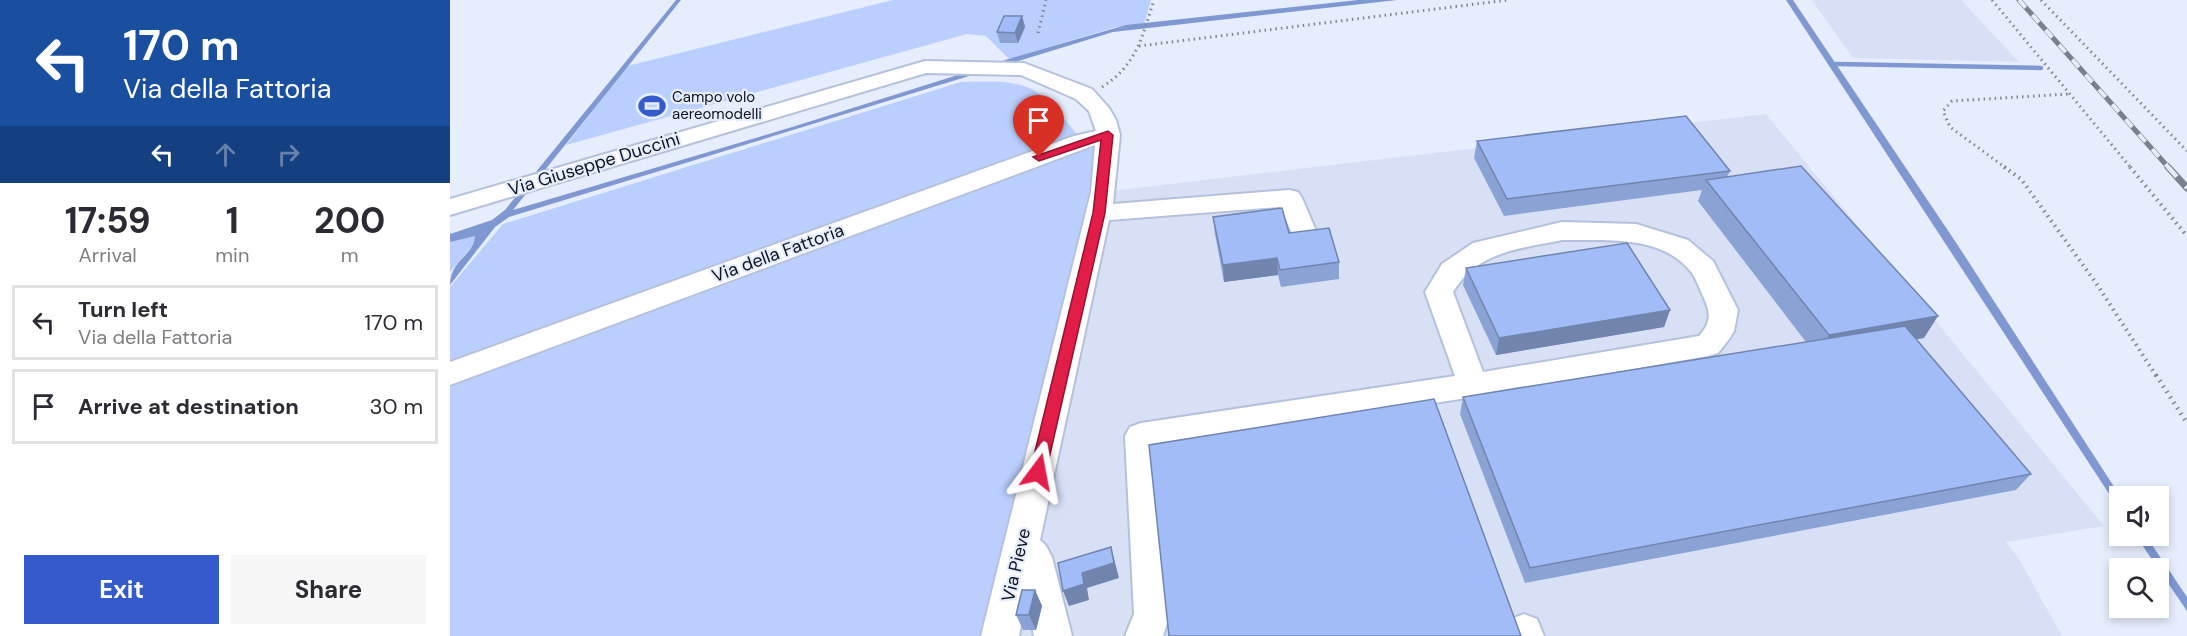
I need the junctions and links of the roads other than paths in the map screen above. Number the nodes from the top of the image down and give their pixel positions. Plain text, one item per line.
1 (1084, 94) joint
2 (1108, 135) junction
3 (450, 207) edge
4 (1099, 213) junction
5 (1306, 237) edge
6 (450, 374) edge
7 (1473, 385) junction
8 (1021, 546) junction
9 (1000, 636) edge
10 (1053, 636) edge
11 (1144, 636) edge

1 - 2 street, Via Pieve
1 - 3 street, Via Giuseppe Duccini
2 - 4 street, Via Pieve
2 - 6 street, Via della Fattoria
4 - 5 street
4 - 8 street, Via Pieve
7 - 7 street
7 - 11 street
8 - 9 street, Via Pieve
8 - 10 street

